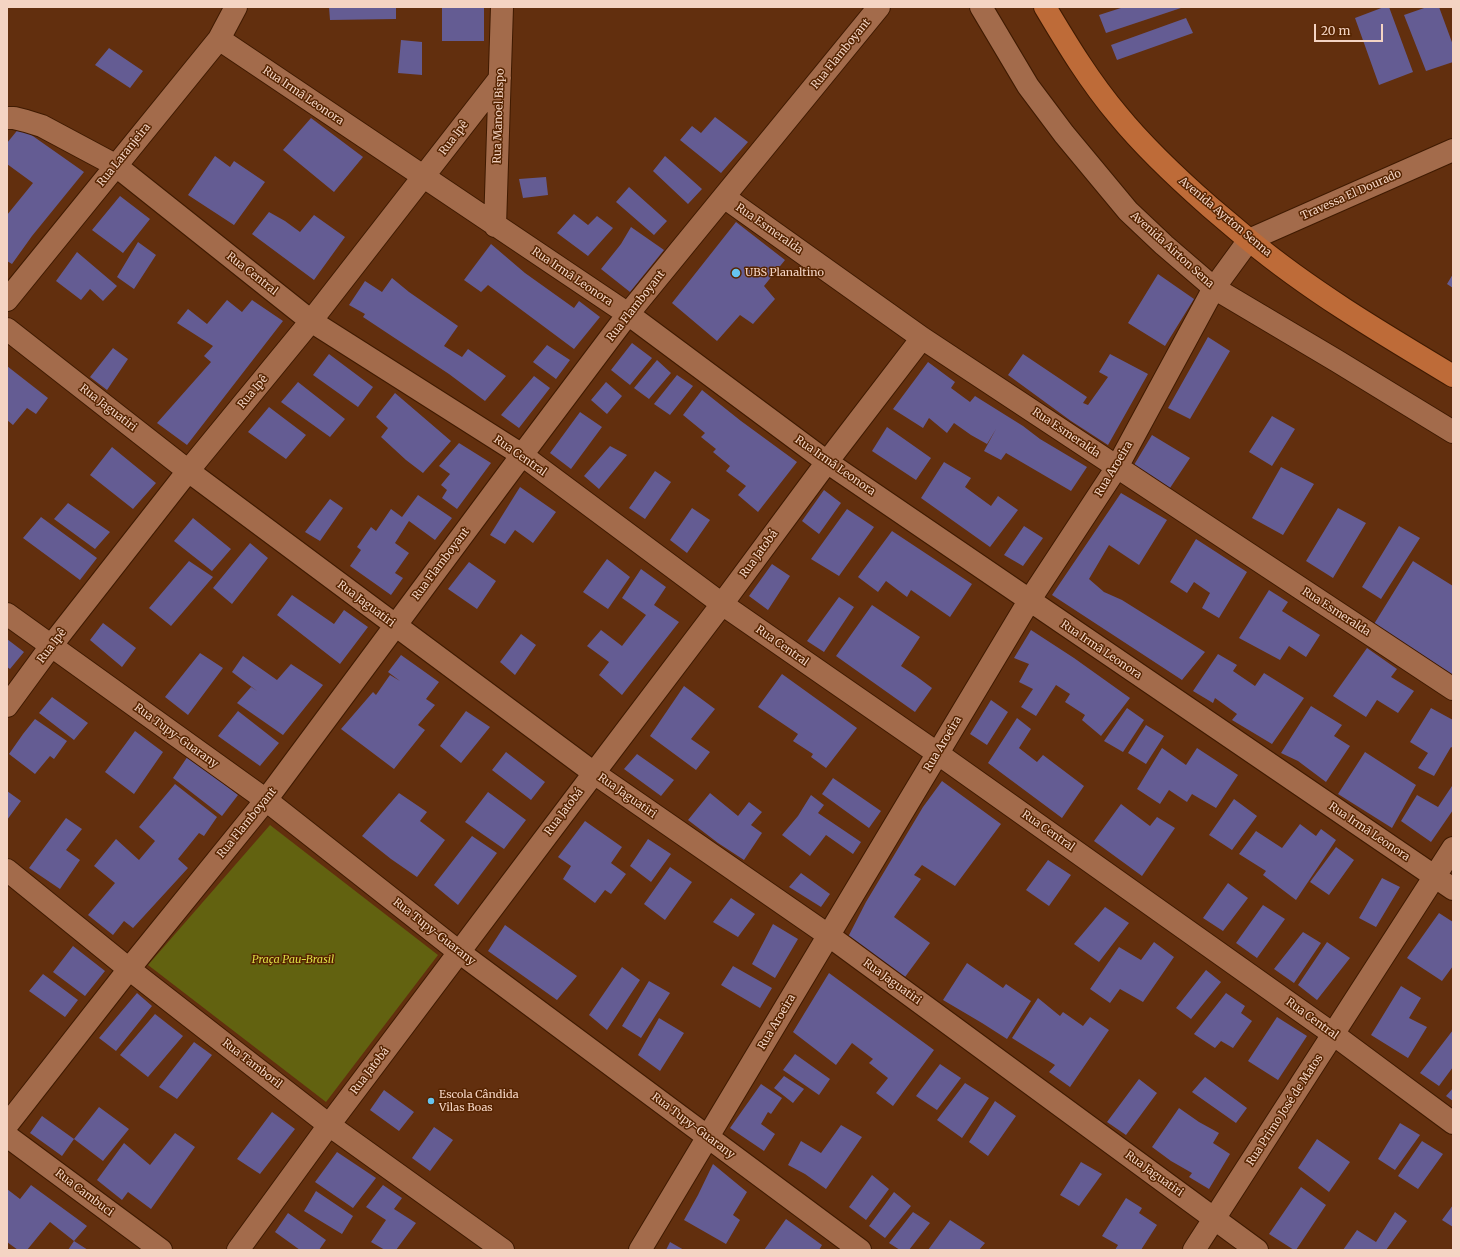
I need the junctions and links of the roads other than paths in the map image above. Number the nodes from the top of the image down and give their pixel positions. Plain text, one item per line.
1 (235, 7) edge
2 (502, 7) edge
3 (879, 7) edge
4 (981, 7) edge
5 (1045, 7) edge
6 (219, 39) junction
7 (500, 78) junction
8 (7, 118) edge
9 (1453, 150) edge
10 (115, 165) junction
11 (424, 177) junction
12 (724, 197) junction
13 (495, 226) junction
14 (1249, 240) junction
15 (1214, 288) junction
16 (7, 300) edge
17 (628, 314) junction
18 (311, 321) junction
19 (7, 329) edge
20 (922, 338) junction
21 (1453, 376) edge
22 (1453, 432) edge
23 (522, 455) junction
24 (827, 462) junction
25 (1117, 467) junction
26 (188, 471) junction
27 (1029, 601) junction
28 (722, 604) junction
29 (7, 614) edge
30 (395, 626) junction
31 (51, 646) junction
32 (1453, 689) edge
33 (7, 706) edge
34 (938, 753) junction
35 (594, 773) junction
36 (266, 800) junction
37 (1453, 848) edge
38 (7, 870) edge
39 (1436, 877) junction
40 (1453, 889) edge
41 (828, 936) junction
42 (460, 952) junction
43 (129, 969) junction
44 (1333, 1034) junction
45 (1453, 1123) edge
46 (7, 1125) edge
47 (329, 1125) junction
48 (7, 1136) edge
49 (708, 1137) junction
50 (1215, 1218) junction
51 (160, 1250) edge
52 (238, 1250) edge
53 (503, 1250) edge
54 (640, 1250) edge
55 (860, 1250) edge
56 (1194, 1250) edge
57 (1257, 1250) edge

1 - 6 street, Rua Laranjeira
2 - 7 street, Rua Manoel Bispo
3 - 12 street, Rua Flamboyant
4 - 15 street, Avenida Airton Sena
5 - 14 highway, Avenida Ayrton Senna
6 - 10 street, Rua Laranjeira
6 - 11 street, Rua Irmã Leonora
7 - 11 street, Rua Ipê
7 - 13 street, Rua Manoel Bispo
8 - 10 street, Rua Central
9 - 14 street, Travessa El Dourado
10 - 16 street, Rua Laranjeira
10 - 18 street, Rua Central
11 - 13 street, Rua Irmã Leonora
11 - 18 street, Rua Ipê
12 - 17 street, Rua Flamboyant
12 - 20 street, Rua Esmeralda
13 - 17 street, Rua Irmã Leonora
14 - 15 street, Rua Aroeira
14 - 21 highway, Avenida Ayrton Senna
15 - 22 street, Avenida Airton Sena
15 - 25 street, Rua Aroeira
17 - 23 street, Rua Flamboyant
17 - 24 street, Rua Irmã Leonora
18 - 23 street, Rua Central
18 - 26 street, Rua Ipê
19 - 26 street, Rua Jaguatiri
20 - 24 street, Rua Jatobá
20 - 25 street, Rua Esmeralda
23 - 28 street, Rua Central
23 - 30 street, Rua Flamboyant
24 - 27 street, Rua Irmã Leonora
24 - 28 street, Rua Jatobá
25 - 27 street, Rua Aroeira
25 - 32 street, Rua Esmeralda
26 - 30 street, Rua Jaguatiri
26 - 31 street, Rua Ipê
27 - 34 street, Rua Aroeira
27 - 39 street, Rua Irmã Leonora
28 - 34 street, Rua Central
28 - 35 street, Rua Jatobá
29 - 31 street, Rua Tupy-Guarany
30 - 35 street, Rua Jaguatiri
30 - 36 street, Rua Flamboyant
31 - 33 street, Rua Ipê
31 - 36 street, Rua Tupy-Guarany
34 - 41 street, Rua Aroeira
34 - 44 street, Rua Central
35 - 41 street, Rua Jaguatiri
35 - 42 street, Rua Jatobá
36 - 42 street, Rua Tupy-Guarany
36 - 43 street, Rua Flamboyant
37 - 39 street, Rua Primo José de Matos
38 - 43 street, Rua Tamboril
39 - 40 street, Rua Irmã Leonora
39 - 44 street, Rua Primo José de Matos
41 - 49 street, Rua Aroeira
41 - 50 street, Rua Jaguatiri
42 - 47 street, Rua Jatobá
42 - 49 street, Rua Tupy-Guarany
43 - 46 street, Rua Flamboyant
43 - 47 street, Rua Tamboril
44 - 45 street, Rua Central
44 - 50 street, Rua Primo José de Matos
47 - 52 street, Rua Jatobá
47 - 53 street, Rua Tamboril
48 - 51 street, Rua Cambuci
49 - 54 street, Rua Aroeira
49 - 55 street, Rua Tupy-Guarany
50 - 56 street, Rua Primo José de Matos
50 - 57 street, Rua Jaguatiri

